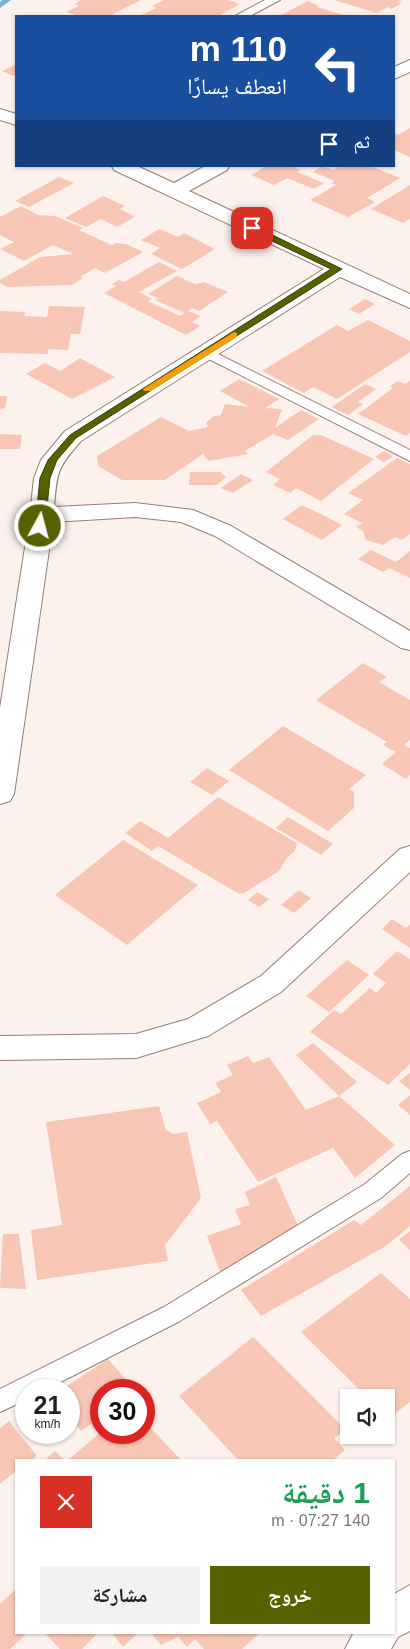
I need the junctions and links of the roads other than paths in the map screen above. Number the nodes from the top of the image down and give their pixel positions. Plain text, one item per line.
1 (274, 0) edge
2 (243, 15) edge
3 (410, 65) edge
4 (396, 81) edge
5 (0, 114) edge
6 (15, 120) edge
7 (123, 167) edge
8 (218, 167) edge
9 (174, 191) junction
10 (338, 269) junction
11 (410, 302) edge
12 (206, 352) junction
13 (410, 456) edge
14 (42, 516) junction
15 (410, 642) edge
16 (0, 794) edge
17 (410, 856) edge
18 (0, 1048) edge
19 (410, 1160) edge
20 (0, 1401) edge
21 (410, 1604) edge
22 (395, 1619) edge
23 (379, 1634) edge
24 (364, 1649) edge

1 - 2 lane
3 - 4 street
5 - 6 street
7 - 9 street
8 - 9 street
9 - 10 street
10 - 11 street
10 - 12 street
12 - 13 lane
12 - 14 street
14 - 15 street
14 - 16 street
17 - 18 street
19 - 20 lane
21 - 22 street
23 - 24 street

